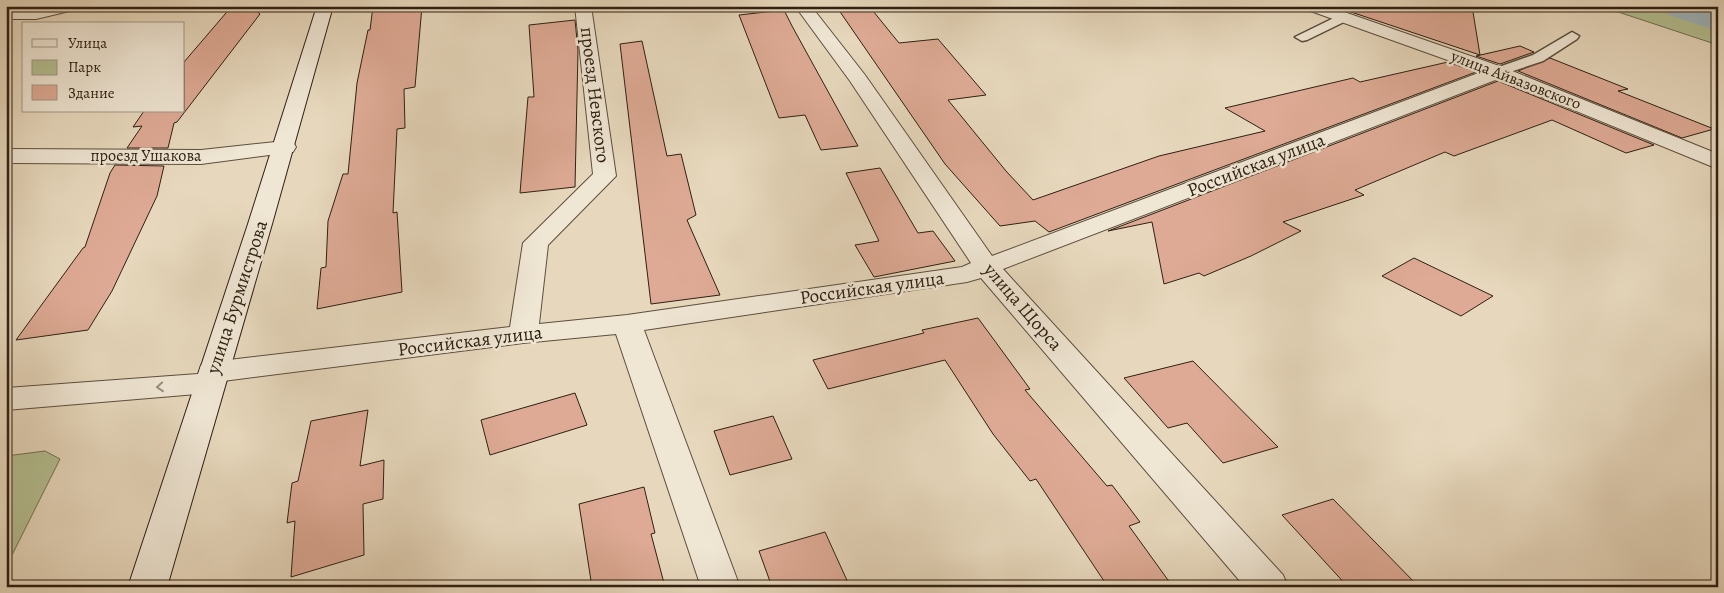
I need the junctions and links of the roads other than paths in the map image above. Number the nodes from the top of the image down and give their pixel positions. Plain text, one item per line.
1 (72, 6) edge
2 (324, 6) edge
3 (583, 6) edge
4 (803, 6) edge
5 (1311, 6) edge
6 (6, 14) edge
7 (36, 14) junction
8 (1344, 17) junction
9 (6, 29) edge
10 (1572, 36) dead end
11 (1302, 37) dead end
12 (1498, 72) junction
13 (285, 147) junction
14 (6, 156) edge
15 (1718, 162) edge
16 (987, 268) junction
17 (627, 324) junction
18 (523, 334) junction
19 (211, 378) junction
20 (6, 399) edge
21 (147, 587) edge
22 (721, 587) edge
23 (1270, 587) edge

1 - 7 street
2 - 13 street, улица Бурмистрова
3 - 18 street, проезд Невского
4 - 16 street, улица Щорса
5 - 8 street, улица Айвазовского
6 - 7 street
7 - 9 street
8 - 11 lane
8 - 12 street, улица Айвазовского
10 - 12 lane
12 - 15 street, улица Айвазовского
12 - 16 street, Российская улица
13 - 14 street, проезд Ушакова
13 - 19 street, улица Бурмистрова
16 - 17 street, Российская улица
16 - 23 street, улица Щорса
17 - 18 street, Российская улица
17 - 22 street
18 - 19 street, Российская улица
19 -> 20 street, Российская улица
19 - 21 street, улица Бурмистрова

